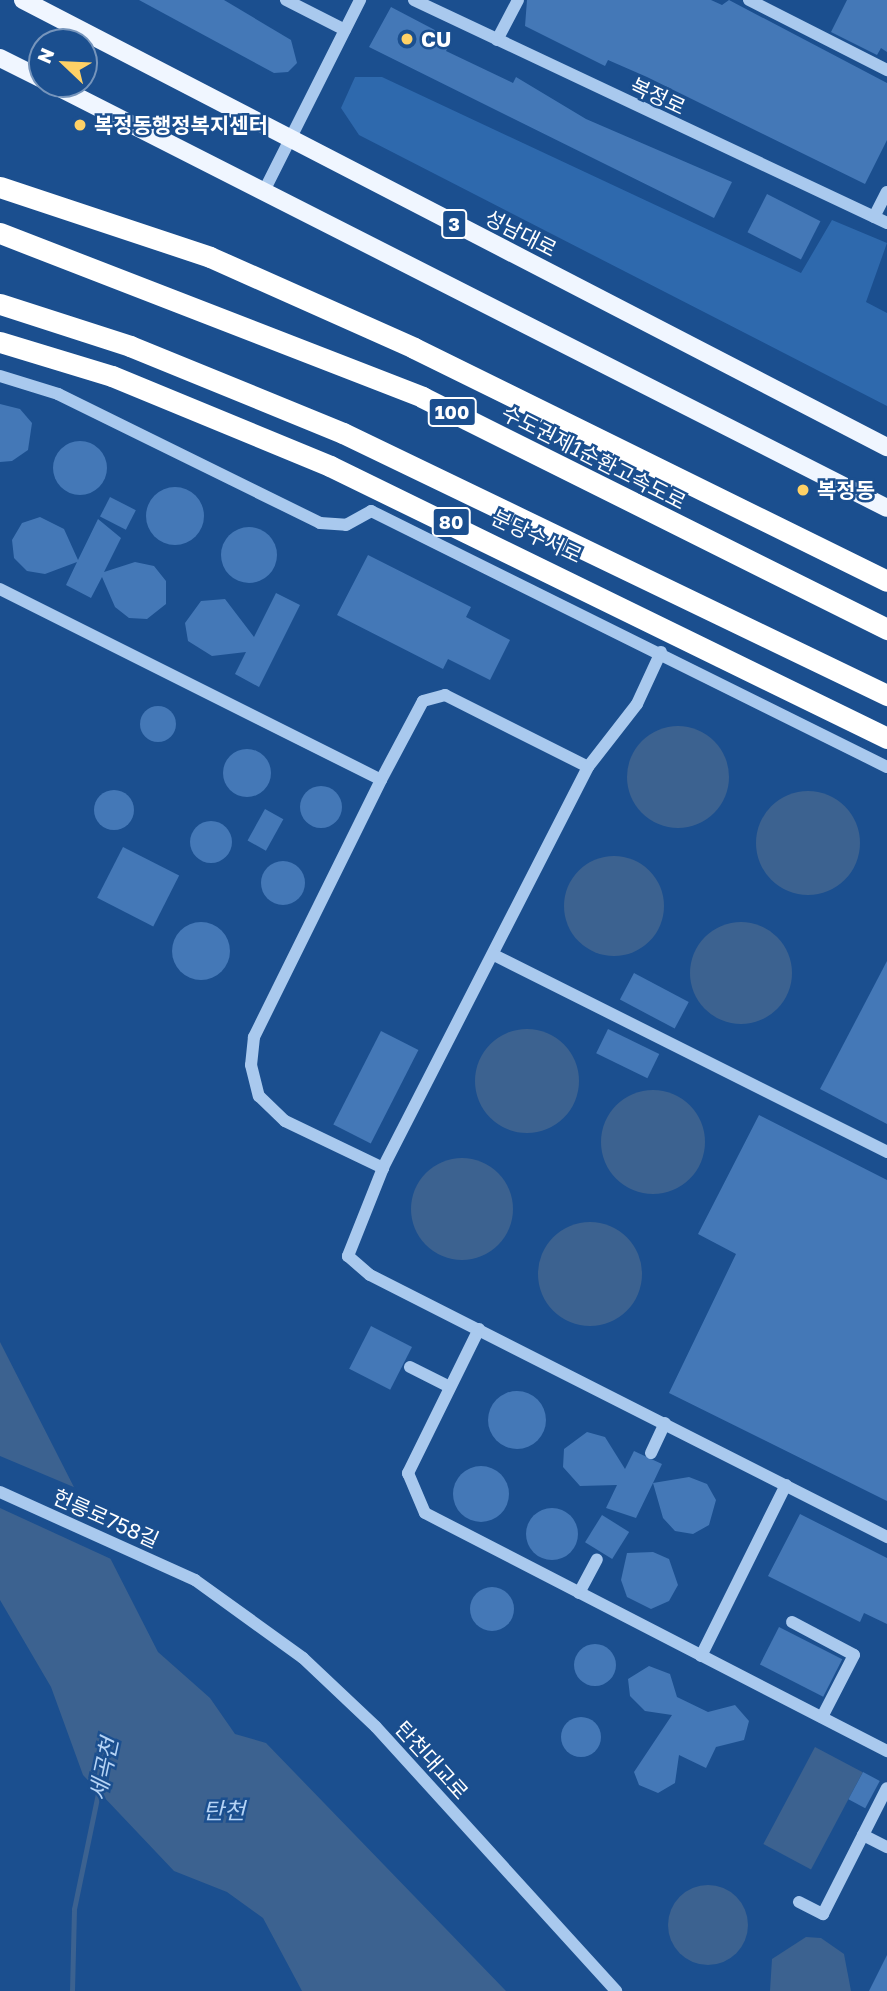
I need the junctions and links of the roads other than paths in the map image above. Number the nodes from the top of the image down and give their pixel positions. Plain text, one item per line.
1 (23, 0) edge
2 (286, 0) edge
3 (360, 0) edge
4 (414, 0) edge
5 (518, 0) edge
6 (749, 0) edge
7 (345, 30) junction
8 (497, 40) junction
9 (0, 58) edge
10 (887, 70) edge
11 (28, 72) edge
12 (79, 98) edge
13 (290, 140) junction
14 (0, 187) edge
15 (264, 191) junction
16 (887, 192) edge
17 (874, 217) junction
18 (887, 223) edge
19 (0, 233) edge
20 (0, 304) edge
21 (0, 342) edge
22 (0, 376) edge
23 (887, 447) edge
24 (887, 508) edge
25 (887, 581) edge
26 (0, 589) edge
27 (887, 629) edge
28 (661, 652) junction
29 (887, 695) edge
30 (887, 738) edge
31 (588, 767) junction
32 (887, 767) edge
33 (381, 780) junction
34 (494, 955) junction
35 (887, 1152) edge
36 (383, 1168) junction
37 (479, 1329) junction
38 (410, 1367) dead end
39 (448, 1386) junction
40 (665, 1423) junction
41 (651, 1453) dead end
42 (786, 1485) junction
43 (0, 1492) edge
44 (887, 1537) edge
45 (597, 1559) dead end
46 (195, 1580) joint
47 (579, 1593) junction
48 (792, 1622) dead end
49 (701, 1656) junction
50 (822, 1717) junction
51 (887, 1751) edge
52 (887, 1788) edge
53 (863, 1835) junction
54 (887, 1847) edge
55 (799, 1902) dead end
56 (616, 1991) edge

1 - 13 main road, 성남대로 / 3
2 - 7 street
3 - 7 street
4 - 8 street, 복정로
5 - 8 street
6 - 10 street
7 - 13 street
8 - 17 street, 복정로
9 - 11 main road
12 - 15 main road
13 - 15 street
13 - 23 main road, 성남대로 / 3
14 - 25 highway, 수도권제1순환고속도로 / 100
15 - 24 main road
16 - 17 street
17 - 18 street, 복정로
19 - 27 highway, 수도권제1순환고속도로 / 100
20 - 29 highway, 분당수서로 / 80
21 - 30 highway, 분당수서로 / 80
22 - 28 street
26 - 33 street
28 - 31 street
28 - 32 street
31 - 33 street
31 - 34 street
33 - 36 street
34 - 35 street
34 - 36 street
36 - 37 street
37 - 39 street
37 - 40 street
38 - 39 street
39 - 47 street
40 - 41 street
40 - 42 street
42 - 44 street
42 - 49 street
43 - 46 street, 헌릉로758길
45 - 47 street
46 - 56 street, 탄천대교로
47 - 49 street
48 - 50 street
49 - 50 street
50 - 51 street
52 - 53 street
53 - 54 street
53 - 55 street

